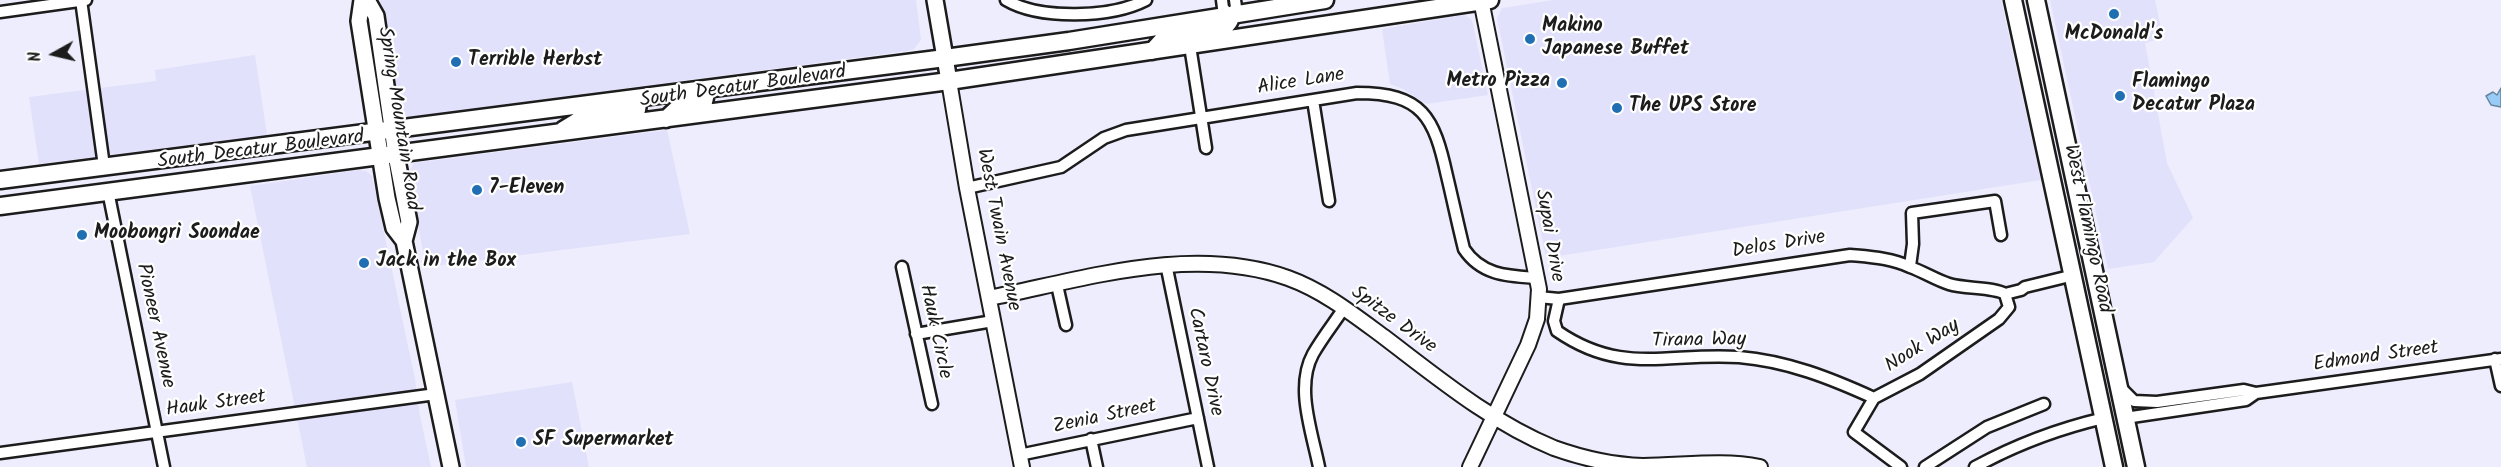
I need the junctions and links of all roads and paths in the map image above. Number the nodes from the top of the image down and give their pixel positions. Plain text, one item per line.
1 (81, 0) edge
2 (86, 0) edge
3 (362, 0) edge
4 (367, 0) edge
5 (935, 0) edge
6 (1006, 0) edge
7 (1146, 0) edge
8 (1222, 0) edge
9 (1325, 0) edge
10 (2013, 0) edge
11 (2036, 0) edge
12 (1484, 1) edge
13 (1233, 8) edge
14 (0, 12) edge
15 (1190, 46) junction
16 (1152, 51) junction
17 (945, 58) junction
18 (822, 74) junction
19 (948, 81) junction
20 (707, 89) junction
21 (2035, 96) junction
22 (639, 98) junction
23 (1313, 100) junction
24 (740, 109) junction
25 (1201, 118) junction
26 (666, 119) junction
27 (384, 131) junction
28 (557, 133) junction
29 (1206, 148) dead end
30 (388, 156) junction
31 (2071, 162) junction
32 (2051, 165) junction
33 (104, 166) junction
34 (0, 180) edge
35 (967, 188) junction
36 (108, 191) junction
37 (1329, 201) dead end
38 (0, 206) edge
39 (2001, 235) dead end
40 (2087, 238) junction
41 (1166, 264) junction
42 (1910, 266) junction
43 (902, 267) dead end
44 (1538, 278) junction
45 (2075, 279) junction
46 (1057, 285) junction
47 (2005, 294) junction
48 (989, 298) junction
49 (1538, 300) junction
50 (1559, 302) junction
51 (1344, 308) junction
52 (993, 321) junction
53 (1066, 325) dead end
54 (916, 334) junction
55 (2498, 359) edge
56 (2094, 371) junction
57 (2118, 385) junction
58 (2501, 386) edge
59 (2256, 393) junction
60 (436, 394) junction
61 (1874, 398) junction
62 (932, 404) dead end
63 (2044, 404) dead end
64 (1198, 418) junction
65 (1494, 418) junction
66 (2104, 418) junction
67 (2125, 418) junction
68 (157, 431) junction
69 (1091, 439) junction
70 (0, 453) edge
71 (1021, 461) edge
72 (1595, 463) edge
73 (1693, 465) edge
74 (164, 467) edge
75 (451, 467) edge
76 (1097, 467) edge
77 (1208, 467) edge
78 (1319, 467) edge
79 (1470, 467) edge
80 (1760, 467) edge
81 (1901, 467) edge
82 (1925, 467) edge
83 (1975, 467) edge
84 (2114, 467) edge
85 (2126, 467) edge
86 (2136, 467) edge

1 - 2 street
1 - 14 street
1 - 33 street
3 - 27 main road, Spring Mountain Road
4 - 27 main road, Spring Mountain Road
5 - 17 main road, West Twain Avenue
6 - 7 street
8 - 13 street
9 - 13 main road, South Decatur Boulevard
10 - 21 main road, West Flamingo Road
11 - 31 main road, West Flamingo Road
12 - 15 main road, South Decatur Boulevard
12 - 44 street, Supai Drive
13 - 16 main road
13 - 17 main road, South Decatur Boulevard
15 - 16 main road, South Decatur Boulevard
15 - 25 street
16 - 19 main road, South Decatur Boulevard
17 - 18 main road, South Decatur Boulevard
17 - 19 main road, West Twain Avenue
18 - 20 main road, South Decatur Boulevard
18 - 24 main road
19 - 24 main road, South Decatur Boulevard
19 - 35 street, West Twain Avenue
20 - 22 main road, South Decatur Boulevard
20 - 26 main road
21 - 31 main road
21 - 32 main road, West Flamingo Road
22 - 27 main road, South Decatur Boulevard
22 - 28 main road
23 - 25 street, Alice Lane
23 - 37 street
23 - 44 street, Alice Lane
24 - 26 main road, South Decatur Boulevard
25 - 29 street
25 - 35 street, Alice Lane
26 - 28 main road, South Decatur Boulevard
27 - 30 main road, Spring Mountain Road
27 - 33 main road, South Decatur Boulevard
28 - 30 main road, South Decatur Boulevard
30 - 36 main road, South Decatur Boulevard
30 - 60 main road, Spring Mountain Road
31 - 40 main road, West Flamingo Road
32 - 40 main road
32 - 45 main road, West Flamingo Road
33 - 34 main road, South Decatur Boulevard
35 - 48 street, West Twain Avenue
36 - 38 main road, South Decatur Boulevard
36 - 68 street, Pioneer Avenue
39 - 42 street
40 - 57 main road, West Flamingo Road
41 - 46 street, Spitze Drive
41 - 51 street, Spitze Drive
41 - 64 street, Cartaro Drive
42 - 47 street, Delos Drive
42 - 50 street, Delos Drive
43 - 54 street, Hauk Circle
44 - 49 street, Supai Drive
45 - 47 street, Delos Drive
45 - 56 main road, West Flamingo Road
46 - 48 street, Spitze Drive
46 - 53 street
47 - 61 street, Nook Way
48 - 52 street, West Twain Avenue
49 - 50 street, Delos Drive
49 - 65 street, Supai Drive
50 - 61 street, Tirana Way
51 - 65 street, Spitze Drive
51 - 78 street
52 - 54 street
52 - 71 street, West Twain Avenue
54 - 62 street, Hauk Circle
55 - 58 street
55 - 59 street, Edmond Street
56 - 66 main road, West Flamingo Road
56 - 67 main road
57 - 59 street, Edmond Street
57 - 67 main road, West Flamingo Road
59 - 67 street, Edmond Street
60 - 68 street, Hauk Street
60 - 75 main road, Spring Mountain Road
61 - 81 street, Nook Way
63 - 82 street
64 - 69 street, Zenia Street
64 - 77 street, Cartaro Drive
65 - 72 street, Spitze Drive
65 - 79 street, Supai Drive
66 - 83 street
66 - 84 main road, West Flamingo Road
66 - 85 main road
67 - 86 main road, West Flamingo Road
68 - 70 street, Hauk Street
68 - 74 street, Pioneer Avenue
69 - 71 street, Zenia Street
69 - 76 street
72 - 73 street, Spitze Drive
73 - 80 street, Spitze Drive

